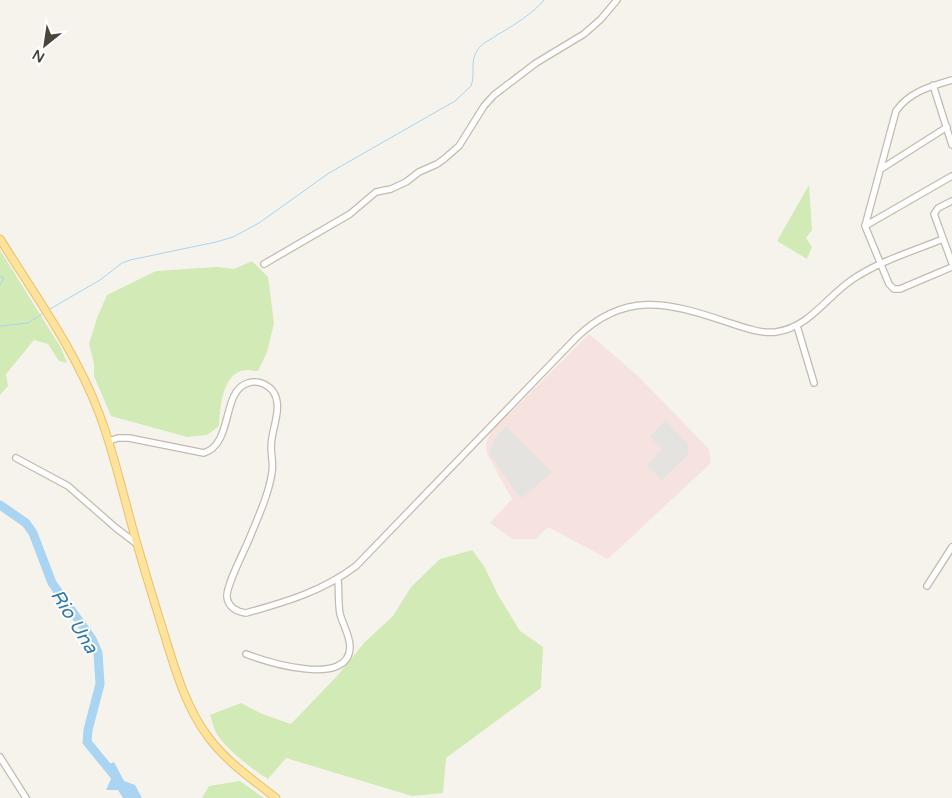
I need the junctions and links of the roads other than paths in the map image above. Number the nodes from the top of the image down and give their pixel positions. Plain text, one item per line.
1 (617, 0) edge
2 (952, 80) edge
3 (933, 85) junction
4 (947, 128) junction
5 (952, 145) edge
6 (881, 169) junction
7 (951, 178) edge
8 (952, 201) edge
9 (865, 226) junction
10 (0, 239) edge
11 (943, 239) junction
12 (952, 263) edge
13 (264, 264) dead end
14 (881, 264) junction
15 (952, 267) edge
16 (797, 326) junction
17 (814, 383) dead end
18 (109, 441) junction
19 (16, 458) dead end
20 (137, 544) junction
21 (952, 547) edge
22 (338, 580) junction
23 (928, 586) dead end
24 (246, 654) dead end
25 (0, 757) edge
26 (26, 798) edge
27 (276, 798) edge

1 - 13 street
2 - 3 street
3 - 4 street
3 - 6 street
4 - 5 street
4 - 6 street
6 - 9 street
7 - 9 street
8 - 11 street
9 - 14 street
10 - 18 main road
11 - 12 street
11 - 14 street
14 - 15 street
14 - 16 street
16 - 17 street
16 - 22 street
18 - 20 main road
18 - 22 street
19 - 20 street
20 - 27 main road
21 - 23 street
22 - 24 street
25 - 26 street

